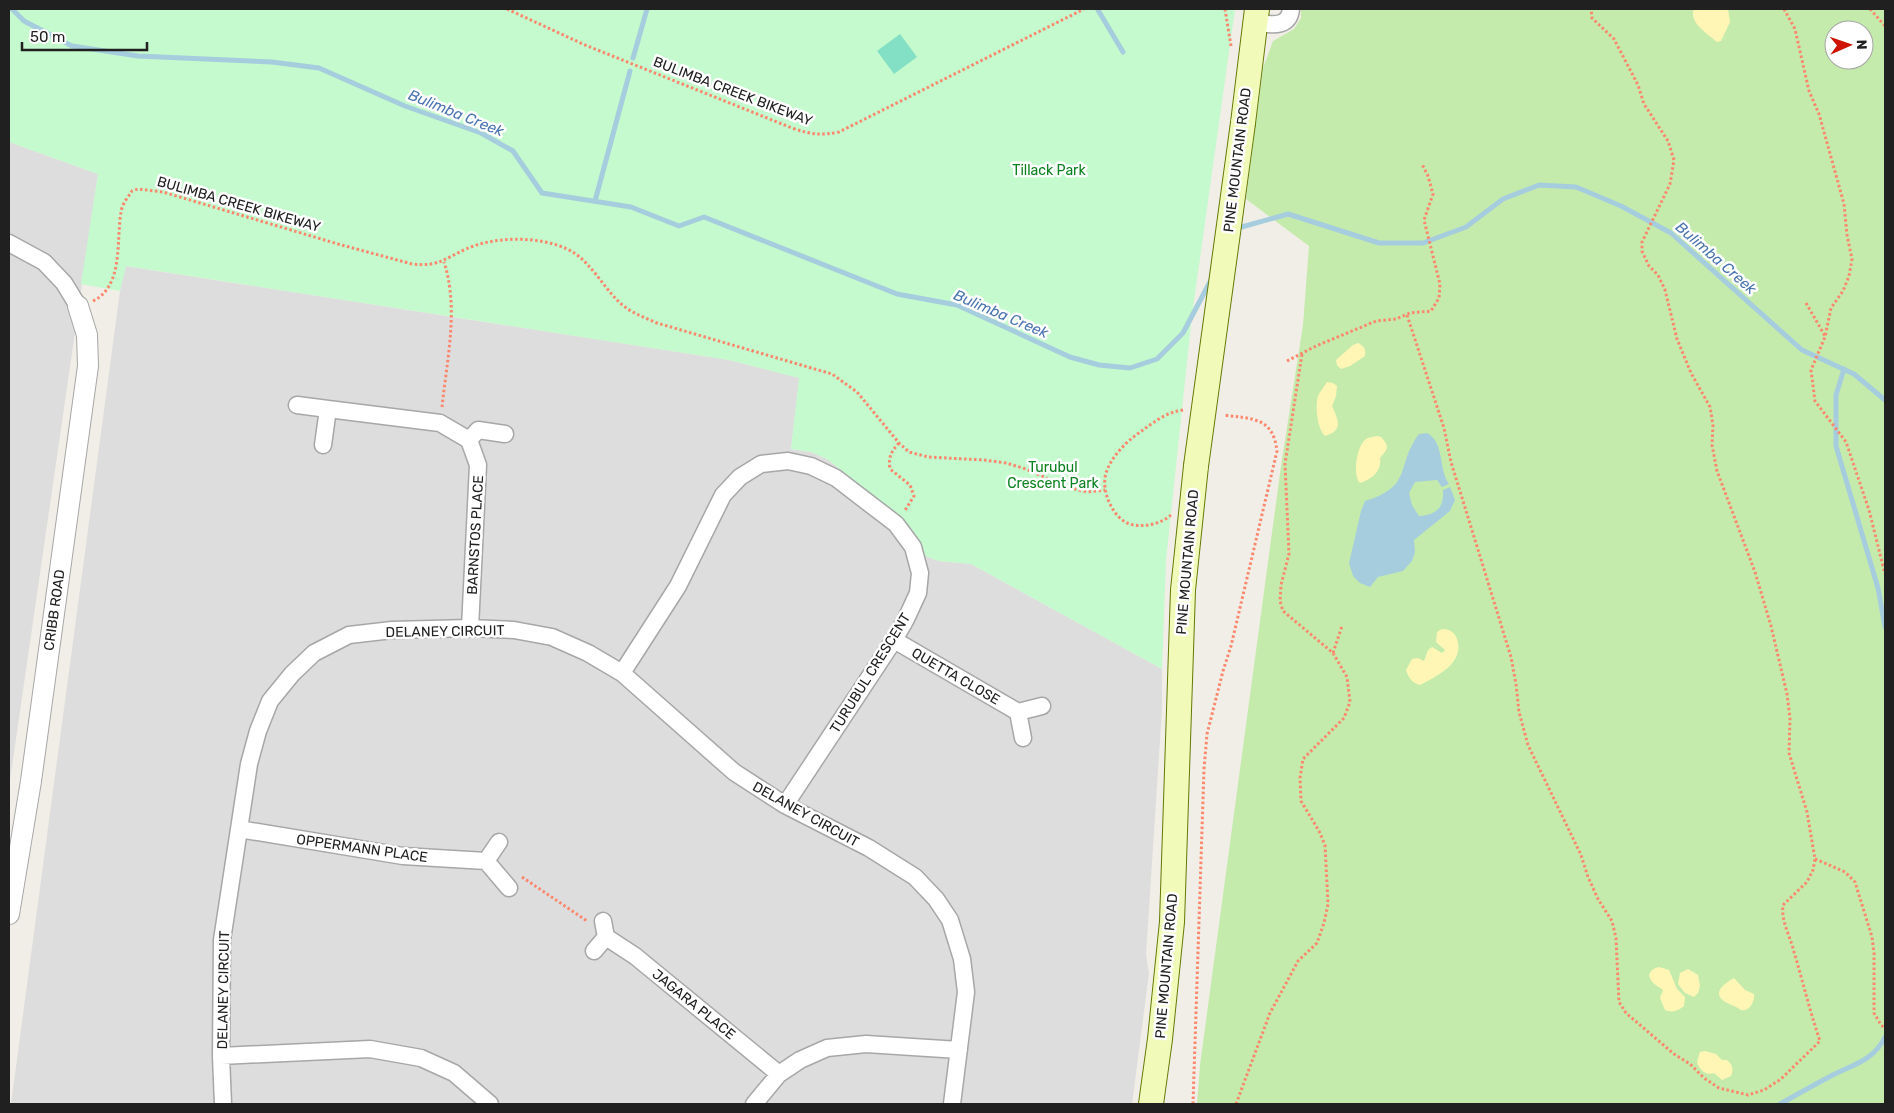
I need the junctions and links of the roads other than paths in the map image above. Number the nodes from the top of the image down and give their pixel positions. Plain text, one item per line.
1 (1291, 9) edge
2 (1256, 16) edge
3 (9, 243) edge
4 (78, 306) joint
5 (297, 405) dead end
6 (328, 410) junction
7 (505, 434) dead end
8 (469, 440) junction
9 (323, 445) dead end
10 (470, 628) junction
11 (894, 640) junction
12 (622, 673) junction
13 (1042, 706) dead end
14 (1018, 712) junction
15 (1023, 738) dead end
16 (785, 805) junction
17 (239, 829) junction
18 (499, 842) dead end
19 (486, 861) junction
20 (513, 881) road end
21 (9, 914) edge
22 (603, 921) dead end
23 (606, 937) junction
24 (594, 951) dead end
25 (959, 1050) junction
26 (221, 1056) junction
27 (779, 1074) junction
28 (223, 1104) edge
29 (490, 1104) edge
30 (754, 1104) edge
31 (952, 1104) edge
32 (1151, 1104) edge

1 - 2 street, PINE MOUNTAIN ROAD
2 - 32 main road, PINE MOUNTAIN ROAD, bridge
3 - 4 street
4 - 21 street, CRIBB ROAD
5 - 6 street
6 - 8 street
6 - 9 street
7 - 8 street
8 - 10 street, BARNSTOS PLACE
10 - 12 street, DELANEY CIRCUIT
10 - 17 street, DELANEY CIRCUIT
11 - 12 street, TURUBUL CRESCENT
11 - 14 street, QUETTA CLOSE
11 - 16 street, TURUBUL CRESCENT
12 - 16 street, DELANEY CIRCUIT
13 - 14 street
14 - 15 street
16 - 25 street, DELANEY CIRCUIT
17 - 19 street, OPPERMANN PLACE
17 - 26 street, DELANEY CIRCUIT
18 - 19 street
19 - 20 street
22 - 23 street
23 - 24 street
23 - 27 street, JAGARA PLACE
25 - 27 street
25 - 31 street, DELANEY CIRCUIT
26 - 28 street, DELANEY CIRCUIT
26 - 29 street
27 - 30 street

